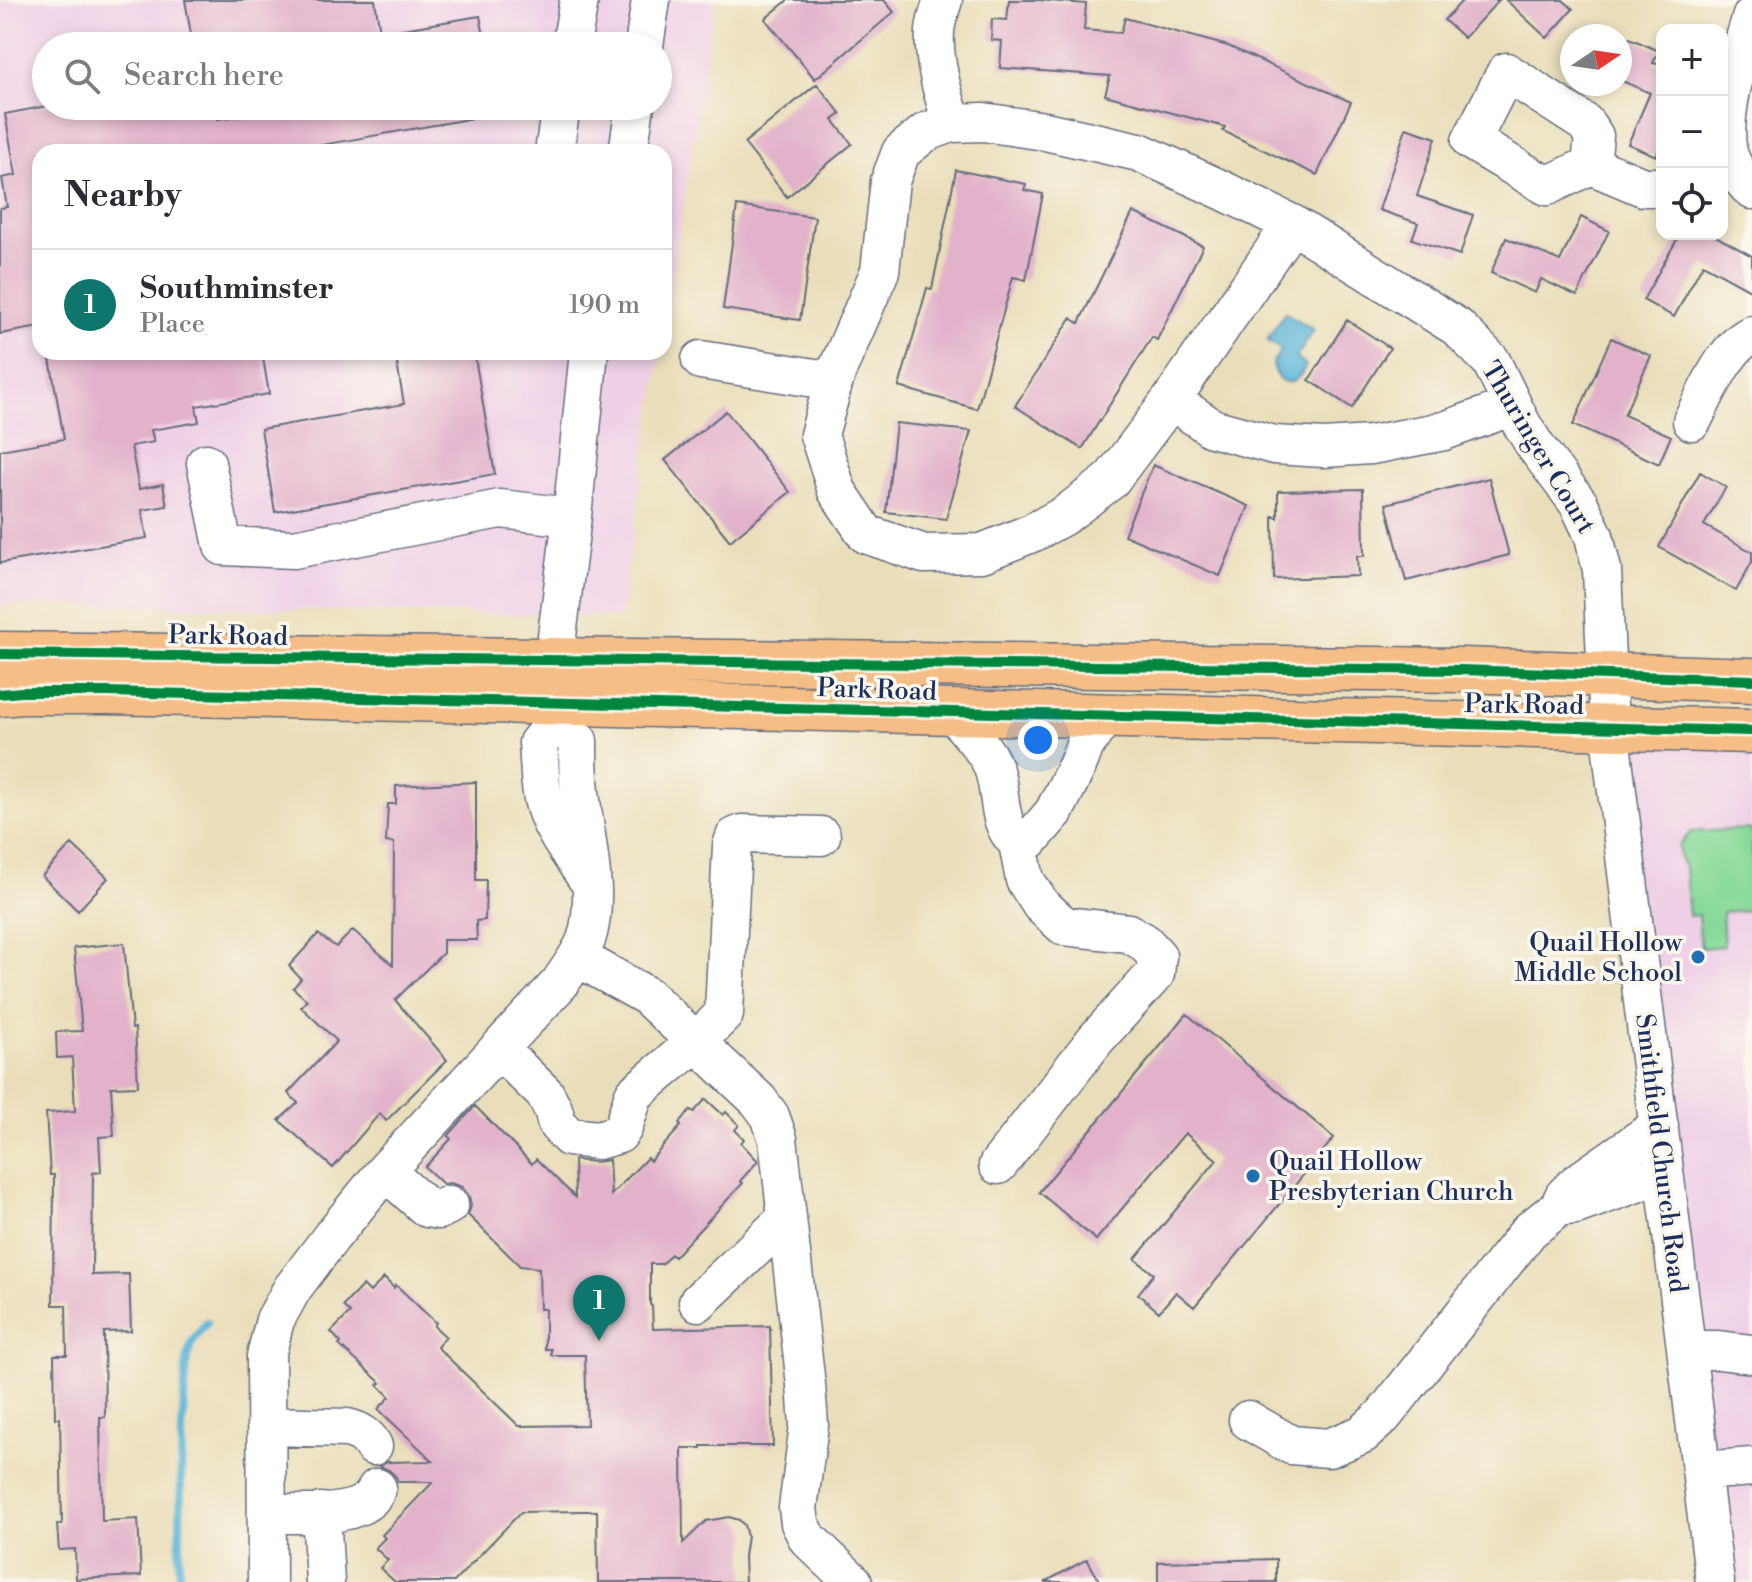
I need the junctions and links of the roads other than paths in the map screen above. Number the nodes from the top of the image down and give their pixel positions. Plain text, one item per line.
1 (579, 0) edge
2 (651, 0) edge
3 (943, 0) edge
4 (1752, 16) edge
5 (573, 32) edge
6 (646, 32) edge
7 (559, 120) edge
8 (633, 120) edge
9 (939, 128) junction
10 (555, 144) edge
11 (629, 144) edge
12 (1591, 165) dead end
13 (1737, 179) edge
14 (1656, 187) edge
15 (1292, 224) junction
16 (1752, 335) edge
17 (588, 360) edge
18 (701, 360) dead end
19 (834, 381) junction
20 (1171, 400) junction
21 (1513, 406) junction
22 (1692, 421) dead end
23 (206, 463) dead end
24 (572, 517) junction
25 (0, 654) edge
26 (1606, 676) junction
27 (1752, 680) edge
28 (0, 694) edge
29 (554, 695) junction
30 (953, 713) junction
31 (1102, 717) junction
32 (1609, 727) junction
33 (1752, 731) edge
34 (821, 836) dead end
35 (1018, 843) junction
36 (577, 957) junction
37 (696, 1042) junction
38 (499, 1049) junction
39 (1659, 1126) junction
40 (998, 1165) dead end
41 (385, 1171) junction
42 (1664, 1173) junction
43 (449, 1205) dead end
44 (1559, 1207) junction
45 (787, 1218) junction
46 (698, 1302) dead end
47 (1687, 1350) junction
48 (1752, 1354) edge
49 (1248, 1420) dead end
50 (266, 1426) junction
51 (373, 1446) dead end
52 (1752, 1467) edge
53 (1702, 1471) junction
54 (377, 1488) dead end
55 (321, 1512) junction
56 (267, 1514) junction
57 (267, 1582) edge
58 (325, 1582) edge
59 (853, 1582) edge
60 (1715, 1582) edge

1 - 5 street
2 - 6 street
3 - 9 street
4 - 13 street
7 - 10 street
8 - 11 street
9 - 15 street, Thuringer Court
9 - 19 street
12 - 14 street
15 - 20 street
15 - 21 street, Thuringer Court
16 - 22 street
17 - 24 street
18 - 19 street
19 - 20 street
20 - 21 street
21 - 26 street, Thuringer Court
23 - 24 street
24 - 29 street
25 - 29 main road, Park Road
26 - 27 main road, Park Road
26 - 29 main road, Park Road
26 - 32 street, Smithfield Church Road
28 - 29 main road, Park Road
29 - 30 main road, Park Road
29 - 36 street
30 - 31 main road, Park Road
30 - 35 street
31 - 32 main road, Park Road
31 - 35 street
32 - 33 main road, Park Road
32 - 39 street, Smithfield Church Road
34 - 37 street
35 - 40 street
36 - 37 street
36 - 38 street
37 - 38 street
37 - 45 street
38 - 41 street
39 - 42 street, Smithfield Church Road
39 - 44 street
41 - 43 street
41 - 50 street
42 - 44 street
42 - 47 street, Smithfield Church Road
44 - 49 street
45 - 46 street
45 - 59 street
47 - 48 street
47 - 53 street, Smithfield Church Road
50 - 51 street
50 - 56 street
52 - 53 street
53 - 60 street, Smithfield Church Road
54 - 55 street
55 - 56 street
55 - 58 street
56 - 57 street

